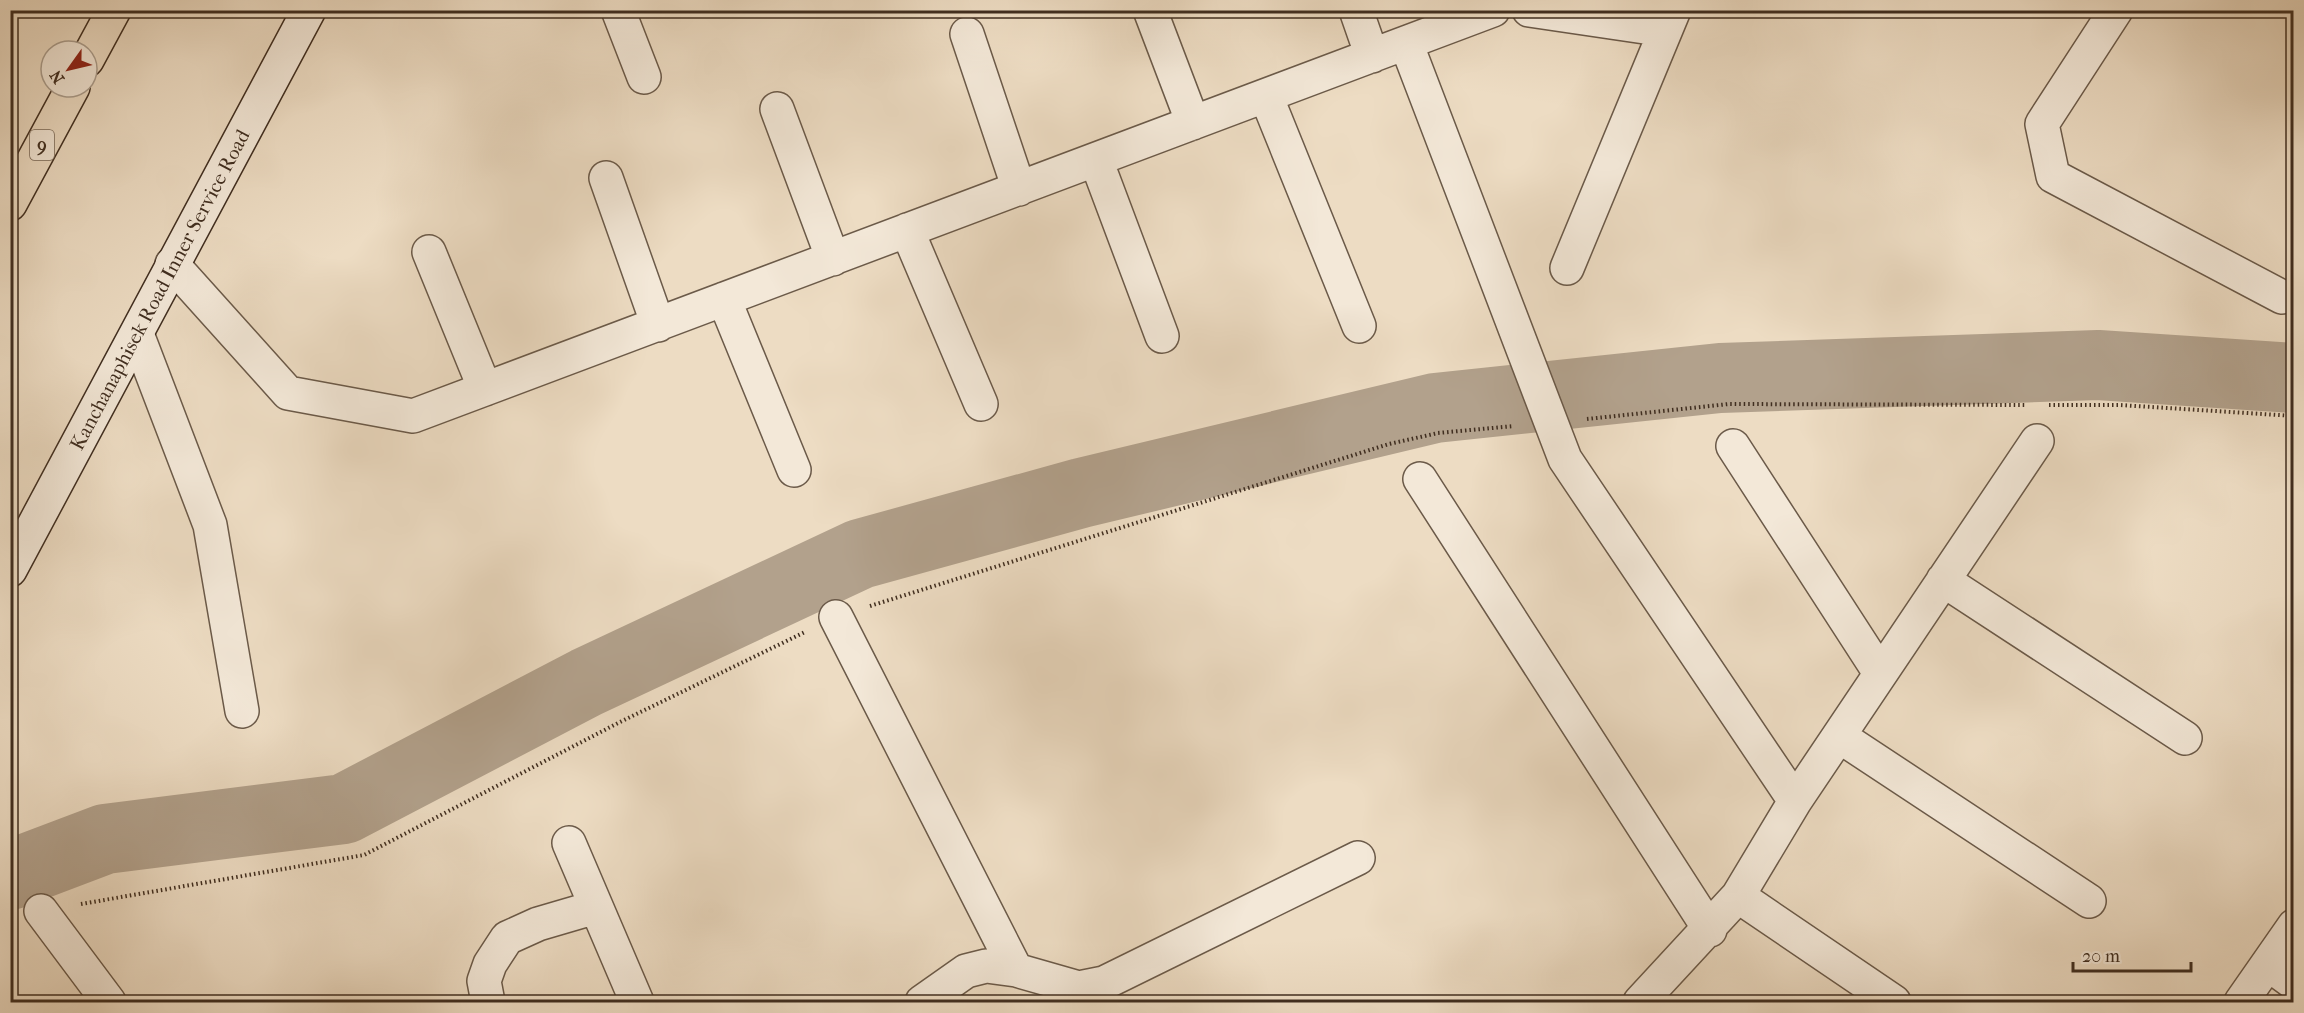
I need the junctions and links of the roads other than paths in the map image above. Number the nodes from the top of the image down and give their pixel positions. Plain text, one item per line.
1 (114, 10) edge
2 (309, 10) edge
3 (618, 10) edge
4 (1150, 10) edge
5 (1356, 10) edge
6 (1493, 10) edge
7 (1529, 10) edge
8 (2116, 10) edge
9 (1670, 20) edge
10 (967, 34) dead end
11 (98, 39) edge
12 (1406, 43) junction
13 (1372, 56) junction
14 (644, 77) dead end
15 (1266, 96) junction
16 (67, 99) edge
17 (777, 109) dead end
18 (1193, 123) junction
19 (1096, 160) junction
20 (606, 178) dead end
21 (1019, 189) junction
22 (10, 204) edge
23 (907, 231) junction
24 (429, 252) dead end
25 (833, 259) junction
26 (172, 264) junction
27 (1567, 268) dead end
28 (2282, 297) dead end
29 (724, 299) junction
30 (658, 324) junction
31 (1359, 326) dead end
32 (137, 334) junction
33 (1162, 336) dead end
34 (485, 389) junction
35 (981, 404) dead end
36 (2037, 441) dead end
37 (1733, 446) dead end
38 (794, 470) dead end
39 (1420, 479) dead end
40 (10, 570) edge
41 (1943, 580) junction
42 (836, 617) road end
43 (1880, 673) junction
44 (242, 711) dead end
45 (1839, 736) junction
46 (2185, 738) dead end
47 (1795, 801) junction
48 (569, 843) dead end
49 (1358, 858) dead end
50 (1738, 896) junction
51 (2089, 901) dead end
52 (596, 907) junction
53 (41, 911) road end
54 (2294, 926) edge
55 (1710, 930) junction
56 (2268, 964) junction
57 (1016, 970) junction
58 (2294, 983) edge
59 (109, 1002) edge
60 (488, 1002) edge
61 (637, 1002) edge
62 (922, 1002) edge
63 (1640, 1002) edge
64 (1894, 1002) edge
65 (2241, 1002) edge

1 - 11 highway
2 - 26 street, Kanchanaphisek Road Inner Service Road
3 - 14 street
4 - 18 street
5 - 13 street
6 - 12 street
7 - 9 street
8 - 28 street
9 - 27 street
10 - 21 street
12 - 13 street
12 - 47 street
13 - 15 street
15 - 18 street
15 - 31 street
16 - 22 highway, 9
17 - 25 street
18 - 19 street
19 - 21 street
19 - 33 street
20 - 30 street
21 - 23 street
23 - 25 street
23 - 35 street
24 - 34 street
25 - 29 street
26 - 32 street, Kanchanaphisek Road Inner Service Road
26 - 34 street
29 - 30 street
29 - 38 street
30 - 34 street
32 - 40 street, Kanchanaphisek Road Inner Service Road
32 - 44 street
36 - 41 street
37 - 43 street
39 - 55 street
41 - 43 street
41 - 46 street
42 - 57 street
43 - 45 street
45 - 47 street
45 - 51 street
47 - 50 street
48 - 52 street
49 - 57 street
50 - 55 street
50 - 64 street
52 - 60 street
52 - 61 street
53 - 59 street
54 - 56 street
55 - 63 street
56 - 58 street
56 - 65 street
57 - 62 street

